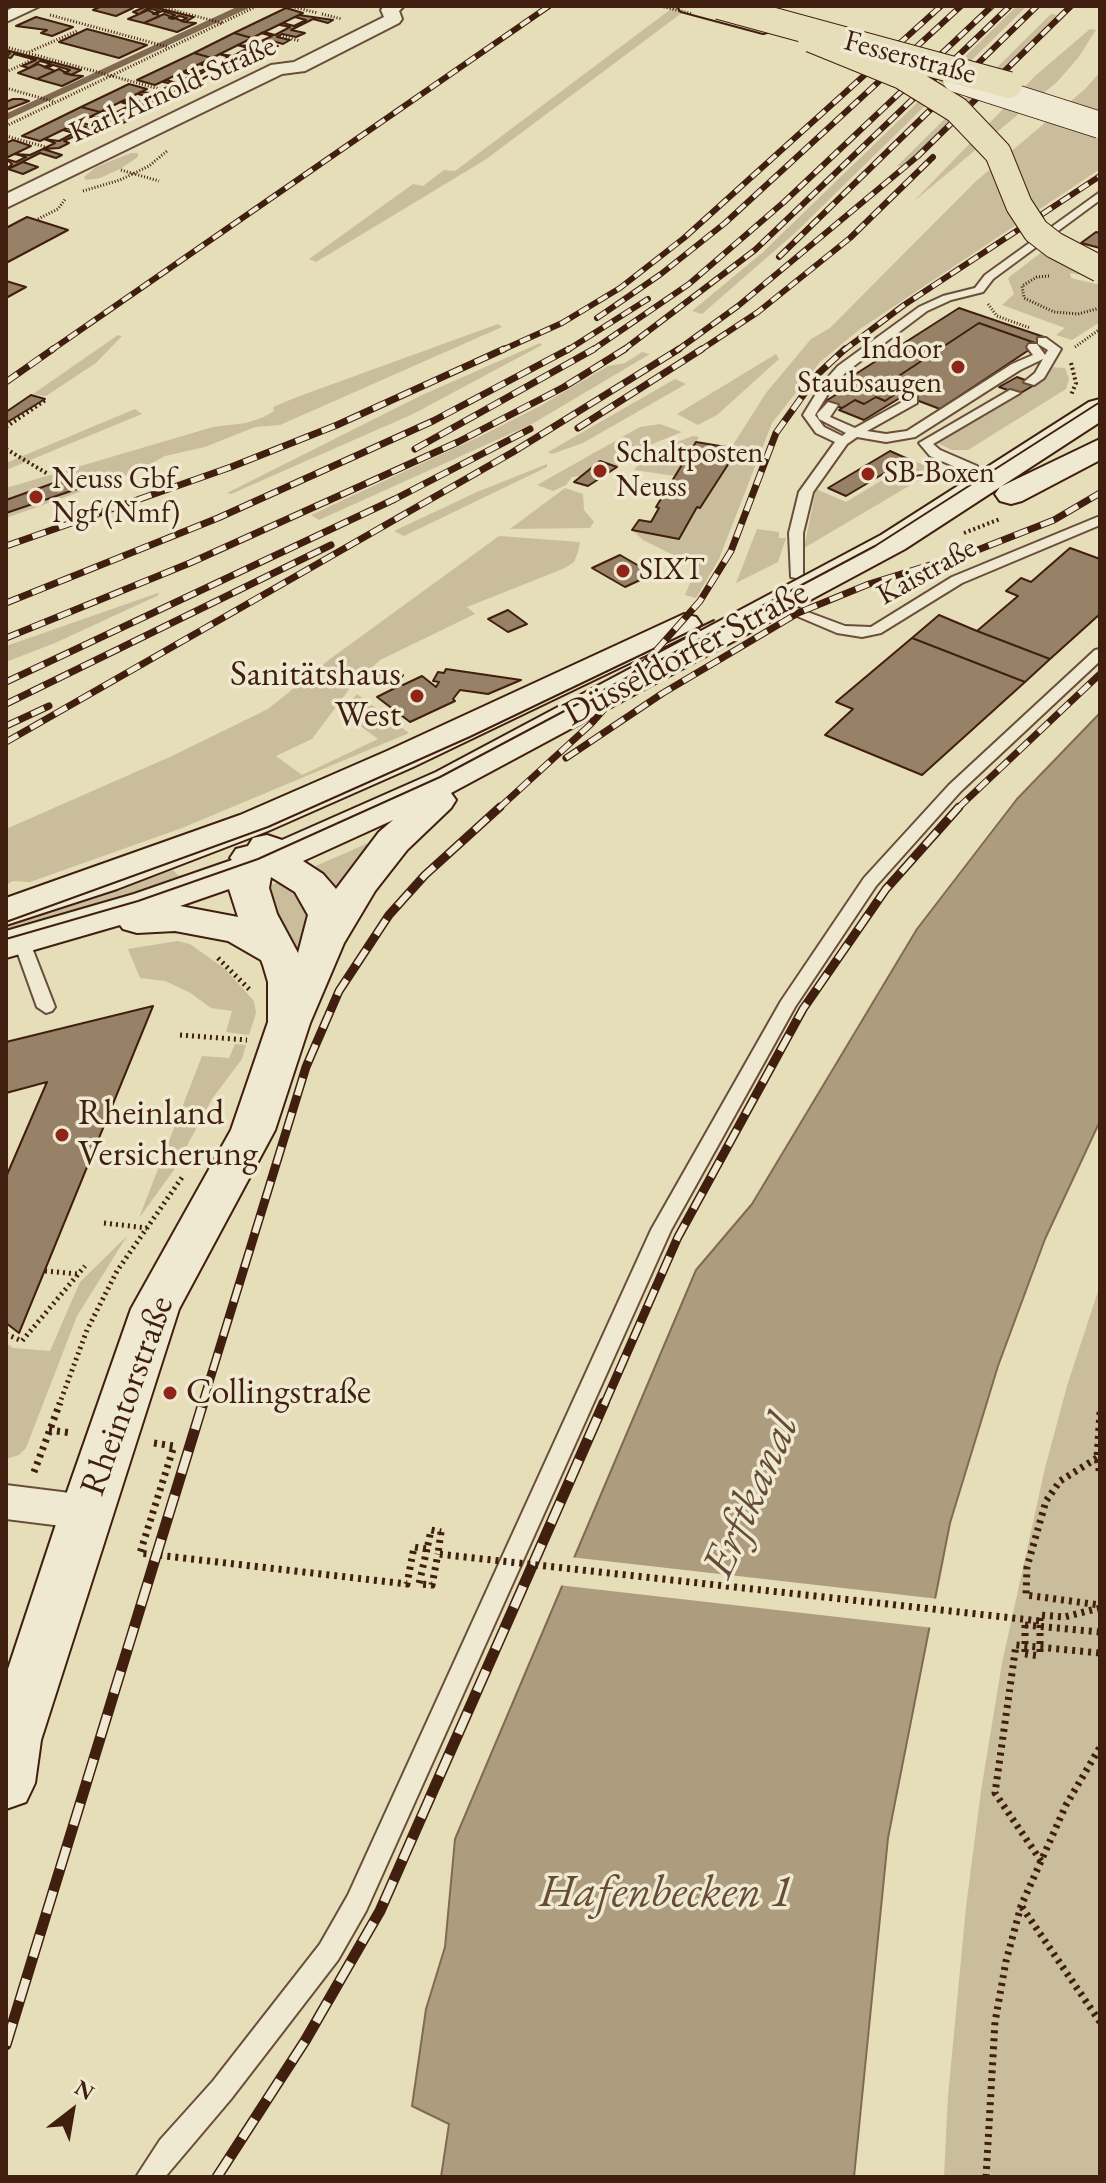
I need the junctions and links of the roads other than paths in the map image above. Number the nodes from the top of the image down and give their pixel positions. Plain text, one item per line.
1 (395, 6) edge
2 (689, 6) edge
3 (719, 6) edge
4 (28, 7) edge
5 (6, 17) edge
6 (811, 39) junction
7 (1100, 113) edge
8 (1100, 125) edge
9 (1100, 195) edge
10 (6, 202) edge
11 (1100, 269) edge
12 (1030, 382) dead end
13 (1100, 385) edge
14 (1014, 393) dead end
15 (913, 400) dead end
16 (832, 405) dead end
17 (1086, 406) edge
18 (848, 437) junction
19 (886, 438) junction
20 (1100, 448) edge
21 (935, 453) junction
22 (972, 469) junction
23 (1100, 520) edge
24 (841, 571) junction
25 (787, 589) junction
26 (1100, 653) edge
27 (493, 756) junction
28 (171, 855) junction
29 (259, 863) junction
30 (93, 920) junction
31 (11, 932) edge
32 (323, 943) junction
33 (276, 951) junction
34 (46, 1007) dead end
35 (269, 1021) junction
36 (14, 1503) edge
37 (86, 1512) junction
38 (6, 1783) edge
39 (149, 2177) edge

1 - 10 street, Karl-Arnold-Straße
2 - 6 main road, Fesserstraße
3 - 7 main road, Fesserstraße, bridge
4 - 5 street
6 - 8 main road, Fesserstraße, bridge
6 - 11 main road, Fesserstraße, bridge
9 - 18 lane
12 - 19 lane
13 - 17 main road, Düsseldorfer Straße
14 - 21 lane
15 - 18 lane
16 - 18 lane
17 - 22 main road, Düsseldorfer Straße
17 - 24 main road, Düsseldorfer Straße
18 - 19 lane
18 - 25 lane
19 - 21 lane
20 - 24 main road
21 - 22 lane
22 - 25 main road, Düsseldorfer Straße
23 - 25 lane, Kaistraße
24 - 25 main road, Düsseldorfer Straße
25 - 27 main road, Düsseldorfer Straße
25 - 28 main road, Düsseldorfer Straße
25 - 29 main road, Düsseldorfer Straße
26 - 39 lane
27 - 29 main road, Düsseldorfer Straße
27 - 32 main road, Rheintorstraße
28 - 29 main road, Rheintorstraße
28 - 31 main road, Düsseldorfer Straße
29 - 30 main road, Düsseldorfer Straße
29 - 32 main road, Rheintorstraße
29 - 33 main road
30 - 31 main road, Düsseldorfer Straße
30 - 33 main road
31 - 34 lane
32 - 35 main road, Rheintorstraße
33 - 35 main road, Rheintorstraße
35 - 37 main road, Rheintorstraße
36 - 37 street
37 - 38 main road, Rheintorstraße

